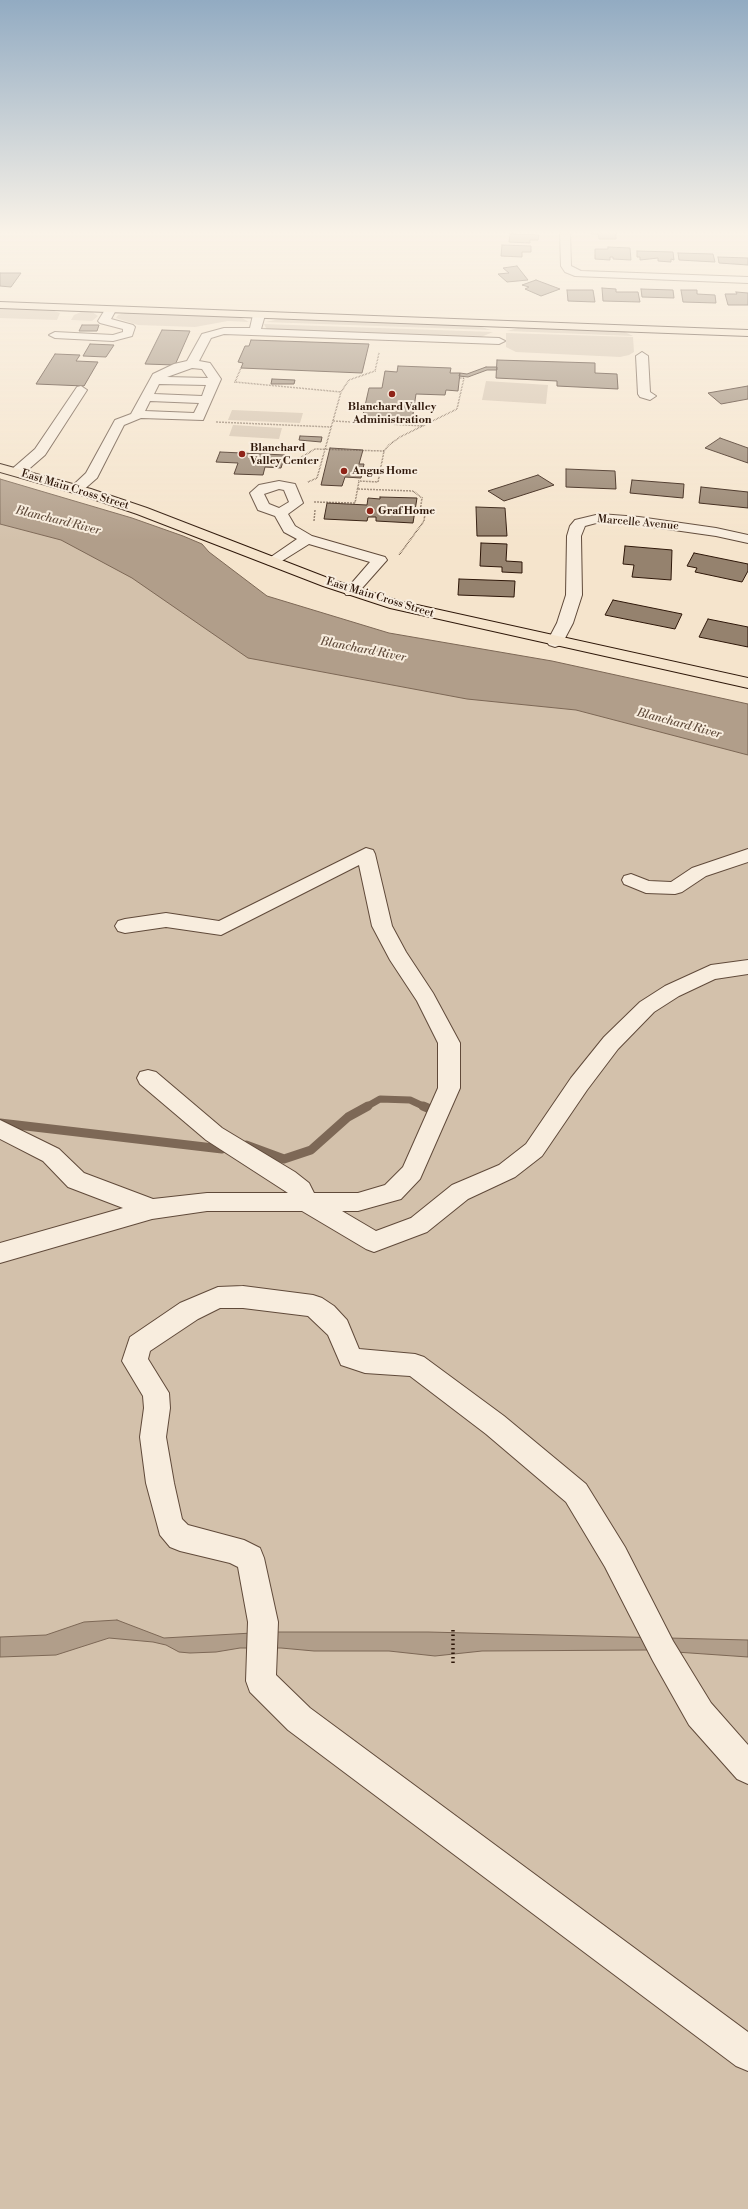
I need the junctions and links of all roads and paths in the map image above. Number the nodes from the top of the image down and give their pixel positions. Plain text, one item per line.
1 (124, 335) edge
2 (209, 335) edge
3 (337, 335) edge
4 (55, 336) dead end
5 (388, 337) junction
6 (478, 340) junction
7 (499, 341) dead end
8 (402, 349) dead end
9 (470, 354) dead end
10 (642, 356) dead end
11 (192, 364) junction
12 (241, 368) dead end
13 (459, 378) dead end
14 (155, 380) junction
15 (214, 382) junction
16 (81, 390) dead end
17 (341, 392) junction
18 (650, 396) dead end
19 (146, 397) junction
20 (206, 400) junction
21 (137, 414) junction
22 (199, 417) junction
23 (333, 421) junction
24 (425, 426) junction
25 (331, 427) junction
26 (326, 448) junction
27 (384, 451) junction
28 (295, 461) dead end
29 (0, 468) edge
30 (17, 472) junction
31 (76, 489) junction
32 (358, 489) junction
33 (294, 496) junction
34 (280, 512) junction
35 (307, 539) junction
36 (748, 539) edge
37 (380, 560) junction
38 (272, 561) junction
39 (351, 592) junction
40 (555, 642) junction
41 (748, 683) edge
42 (748, 855) edge
43 (631, 880) dead end
44 (125, 926) dead end
45 (748, 967) edge
46 (148, 1078) dead end
47 (0, 1129) edge
48 (306, 1202) junction
49 (152, 1209) junction
50 (0, 1253) edge
51 (453, 1630) dead end
52 (454, 1666) dead end
53 (748, 1768) edge
54 (748, 2054) edge

1 - 4 street
2 - 11 street
3 - 5 street
5 - 6 street
5 - 8 street
5 - 17 path
6 - 7 street
6 - 9 street
10 - 18 street
11 - 14 street
11 - 15 street
12 - 17 path
13 - 24 path
14 - 15 street
14 - 19 street
15 - 20 street
16 - 30 street
17 - 23 path
19 - 20 street
19 - 21 street
20 - 22 street
21 - 22 street
21 - 31 street
22 - 25 path
23 - 24 path
23 - 25 path
24 - 27 path
25 - 26 path
26 - 27 path
26 - 28 path
26 - 33 path
27 - 32 path
29 - 30 main road, East Main Cross Street
30 - 31 main road, East Main Cross Street
31 - 38 main road, East Main Cross Street
32 - 33 path
32 - 37 path
33 - 34 street
33 - 34 street
34 - 35 street
35 - 37 street
35 - 38 street
36 - 40 street, Marcelle Avenue
37 - 39 street
38 - 39 main road, East Main Cross Street
39 - 40 main road, East Main Cross Street
40 - 41 main road, East Main Cross Street
42 - 43 street
44 - 48 street
45 - 48 street
46 - 48 street
47 - 49 street
48 - 49 street
49 - 50 street
51 - 52 path
53 - 54 street

